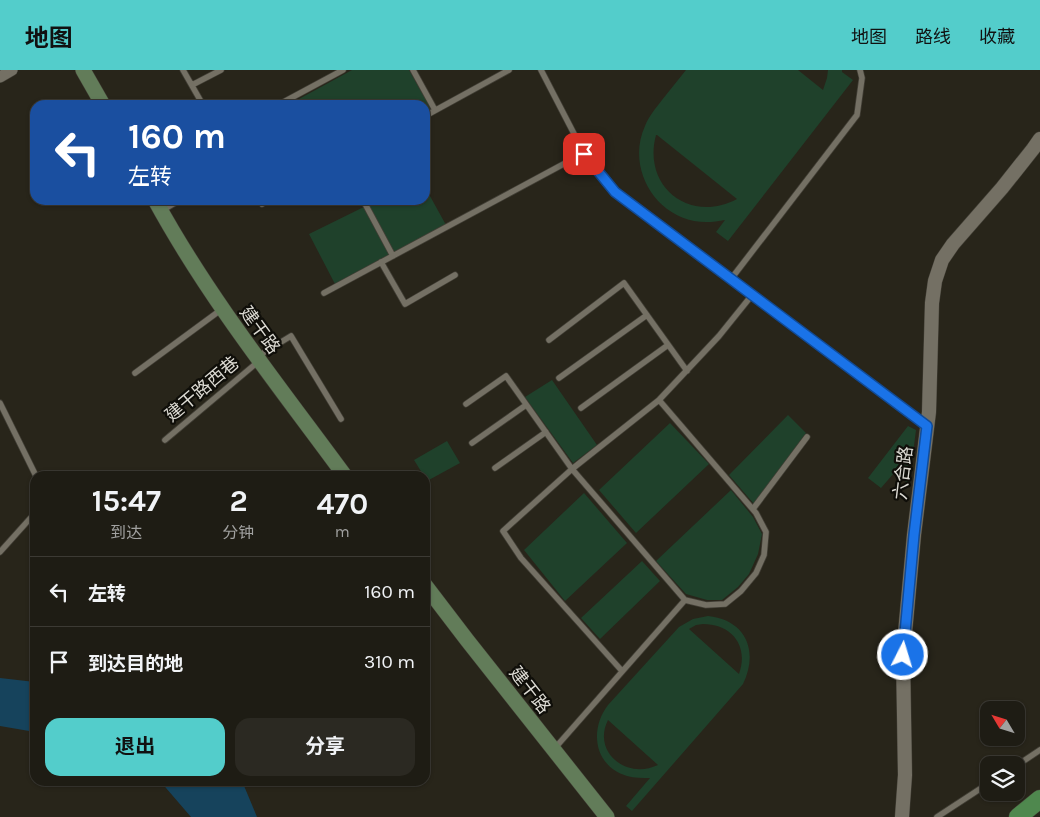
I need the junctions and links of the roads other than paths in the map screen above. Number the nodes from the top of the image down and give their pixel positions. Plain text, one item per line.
1 (12, 70) edge
2 (83, 70) edge
3 (183, 70) edge
4 (220, 70) edge
5 (343, 70) edge
6 (413, 70) edge
7 (509, 70) edge
8 (541, 70) edge
9 (860, 70) edge
10 (0, 77) edge
11 (192, 85) junction
12 (100, 100) edge
13 (201, 100) edge
14 (287, 100) edge
15 (430, 100) edge
16 (430, 101) edge
17 (435, 110) junction
18 (430, 113) edge
19 (1040, 139) edge
20 (584, 154) junction
21 (158, 205) edge
22 (367, 205) edge
23 (393, 256) junction
24 (381, 262) junction
25 (455, 275) dead end
26 (730, 279) junction
27 (324, 293) dead end
28 (752, 295) junction
29 (222, 309) junction
30 (647, 315) junction
31 (548, 340) dead end
32 (668, 345) junction
33 (258, 359) junction
34 (686, 371) junction
35 (135, 373) dead end
36 (558, 378) dead end
37 (659, 400) junction
38 (0, 404) edge
39 (466, 404) dead end
40 (526, 405) junction
41 (581, 408) dead end
42 (341, 419) dead end
43 (927, 426) junction
44 (546, 432) junction
45 (807, 437) dead end
46 (164, 440) dead end
47 (472, 443) dead end
48 (495, 468) dead end
49 (572, 469) junction
50 (34, 471) edge
51 (341, 471) edge
52 (753, 509) junction
53 (30, 519) edge
54 (0, 552) edge
55 (430, 592) edge
56 (686, 600) junction
57 (622, 671) junction
58 (553, 750) junction
59 (1040, 750) edge
60 (1025, 760) edge
61 (980, 789) edge
62 (1040, 799) edge
63 (1040, 812) edge
64 (607, 817) edge
65 (902, 817) edge
66 (936, 817) edge
67 (1018, 817) edge
68 (1034, 817) edge

1 - 10 street
2 - 12 main road
3 - 11 lane
4 - 11 lane
5 - 14 lane
6 - 15 lane
7 - 17 lane
8 - 20 lane
9 - 26 lane
11 - 13 lane
16 - 17 lane
17 - 18 lane
19 - 43 street, 六合路
20 - 23 lane
20 - 26 lane
21 - 29 main road, 建干路
22 - 23 lane
23 - 24 lane
24 - 25 lane
24 - 27 lane
26 - 28 lane
28 - 34 lane
28 - 43 lane
29 - 33 main road, 建干路
29 - 35 lane
30 - 31 lane
30 - 32 lane
30 - 36 lane
32 - 34 lane
32 - 41 lane
33 - 42 lane, 建干路西巷
33 - 46 lane, 建干路西巷
33 - 51 main road, 建干路
34 - 37 lane
37 - 49 lane
37 - 52 lane
38 - 50 lane
39 - 40 lane
40 - 44 lane
40 - 47 lane
43 - 65 street, 六合路
44 - 48 lane
44 - 49 lane
45 - 52 lane
49 - 56 lane
49 - 57 lane
52 - 56 lane
53 - 54 lane
55 - 58 main road, 建干路
56 - 57 lane
57 - 58 lane
58 - 64 main road, 建干路
59 - 60 lane
61 - 66 lane
62 - 67 main road
63 - 68 main road

